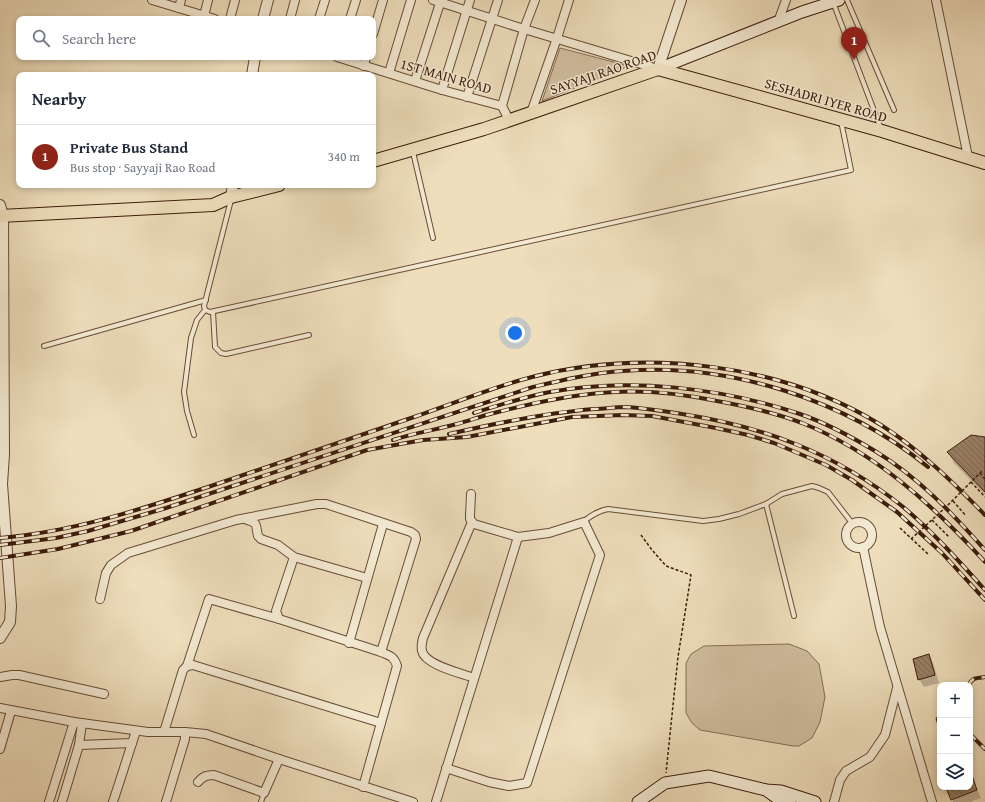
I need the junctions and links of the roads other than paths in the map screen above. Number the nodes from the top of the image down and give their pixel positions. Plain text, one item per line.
1 (154, 0) edge
2 (208, 0) edge
3 (235, 0) edge
4 (268, 0) edge
5 (295, 0) edge
6 (325, 0) edge
7 (356, 0) edge
8 (383, 0) edge
9 (411, 0) edge
10 (470, 0) edge
11 (498, 0) edge
12 (535, 0) edge
13 (569, 0) edge
14 (681, 0) edge
15 (786, 0) edge
16 (847, 0) edge
17 (936, 0) edge
18 (438, 1) edge
19 (836, 1) edge
20 (180, 4) edge
21 (467, 11) junction
22 (204, 16) joint
23 (231, 16) edge
24 (264, 16) edge
25 (291, 16) edge
26 (320, 16) edge
27 (351, 16) edge
28 (492, 18) junction
29 (778, 22) junction
30 (376, 24) edge
31 (524, 29) junction
32 (557, 38) junction
33 (254, 60) edge
34 (347, 60) edge
35 (365, 60) edge
36 (364, 66) junction
37 (658, 69) junction
38 (252, 72) edge
39 (388, 73) junction
40 (415, 81) junction
41 (442, 90) junction
42 (467, 97) junction
43 (502, 106) junction
44 (894, 110) dead end
45 (531, 112) junction
46 (509, 120) junction
47 (840, 120) junction
48 (882, 131) junction
49 (412, 150) junction
50 (968, 157) junction
51 (376, 159) edge
52 (985, 163) edge
53 (232, 188) edge
54 (267, 188) edge
55 (231, 197) junction
56 (1, 212) edge
57 (433, 238) dead end
58 (2, 260) edge
59 (2, 289) edge
60 (206, 300) junction
61 (205, 310) junction
62 (213, 312) junction
63 (310, 335) dead end
64 (44, 346) dead end
65 (194, 435) dead end
66 (1, 484) edge
67 (471, 494) dead end
68 (766, 504) junction
69 (244, 518) junction
70 (472, 522) junction
71 (584, 522) junction
72 (852, 523) junction
73 (383, 524) junction
74 (518, 537) junction
75 (863, 547) junction
76 (294, 557) junction
77 (367, 578) junction
78 (100, 599) dead end
79 (794, 616) dead end
80 (280, 619) junction
81 (0, 638) edge
82 (349, 643) junction
83 (381, 652) junction
84 (187, 666) junction
85 (0, 677) edge
86 (474, 678) junction
87 (898, 687) junction
88 (104, 694) dead end
89 (0, 708) edge
90 (11, 711) junction
91 (78, 722) junction
92 (381, 723) junction
93 (136, 731) junction
94 (164, 732) junction
95 (185, 732) junction
96 (132, 743) junction
97 (79, 745) junction
98 (0, 749) edge
99 (279, 759) junction
100 (446, 768) junction
101 (198, 782) dead end
102 (363, 787) junction
103 (766, 790) junction
104 (264, 793) junction
105 (49, 802) edge
106 (62, 802) edge
107 (114, 802) edge
108 (166, 802) edge
109 (261, 802) edge
110 (413, 802) edge
111 (436, 802) edge
112 (638, 802) edge
113 (790, 802) edge
114 (815, 802) edge
115 (834, 802) edge
116 (932, 802) edge

1 - 20 street
2 - 22 street
3 - 23 street
4 - 24 street
5 - 25 street
6 - 26 street
7 - 27 street
8 - 30 street
9 - 39 street
10 - 21 street
11 - 28 street
12 - 31 street
13 - 32 street
14 - 37 street
15 - 29 street
16 - 44 lane
17 - 50 street
18 - 21 street
18 - 40 street
19 - 29 main road, SAYYAJI RAO ROAD
19 - 48 lane
20 - 22 street
21 - 28 street
21 - 41 street
28 - 31 street
28 - 42 street
29 - 37 main road, SAYYAJI RAO ROAD
31 - 32 street
31 - 43 street
32 - 37 street
32 - 45 street
33 - 38 street
34 - 36 street, 1ST MAIN ROAD
35 - 36 street
36 - 39 street, 1ST MAIN ROAD
37 - 45 main road, SAYYAJI RAO ROAD
37 - 47 main road, SESHADRI IYER ROAD
39 - 40 street, 1ST MAIN ROAD
40 - 41 street, 1ST MAIN ROAD
41 - 42 street, 1ST MAIN ROAD
42 - 43 street, 1ST MAIN ROAD
43 - 46 street
45 - 46 main road, SAYYAJI RAO ROAD
46 - 49 main road, SAYYAJI RAO ROAD
47 - 48 main road, SESHADRI IYER ROAD
47 - 62 lane
48 - 50 main road, SESHADRI IYER ROAD
49 - 51 main road, SAYYAJI RAO ROAD
49 - 57 lane
50 - 52 main road, SESHADRI IYER ROAD
53 - 55 street
54 - 55 main road
55 - 56 main road
55 - 60 lane
56 - 58 street
58 - 59 street
59 - 66 street
60 - 61 lane
60 - 64 lane
61 - 62 lane
61 - 65 lane
62 - 63 lane
66 - 81 street
67 - 70 street
68 - 71 lane
68 - 72 lane
68 - 79 lane
69 - 73 street
69 - 76 street
69 - 78 street
70 - 74 street
70 - 86 street
71 - 74 street
71 - 100 street
72 - 75 street
72 - 75 street
73 - 77 street
73 - 83 street
74 - 86 street
75 - 87 street
76 - 77 street
76 - 80 street
77 - 82 street
80 - 82 street
80 - 84 street
82 - 83 street
83 - 92 street
84 - 92 street
84 - 94 street
85 - 88 street
86 - 100 street
87 - 115 street
87 - 116 street
89 - 90 street
90 - 91 street
90 - 98 street
91 - 93 street
91 - 97 street
91 - 105 street
92 - 102 street
93 - 94 street
93 - 96 street
94 - 95 street
95 - 99 street
95 - 108 street
96 - 97 street
96 - 107 street
97 - 106 street
99 - 102 street
99 - 104 street
100 - 111 street
101 - 104 street
102 - 110 street
103 - 112 main road
103 - 113 main road
103 - 114 main road
104 - 109 lane

